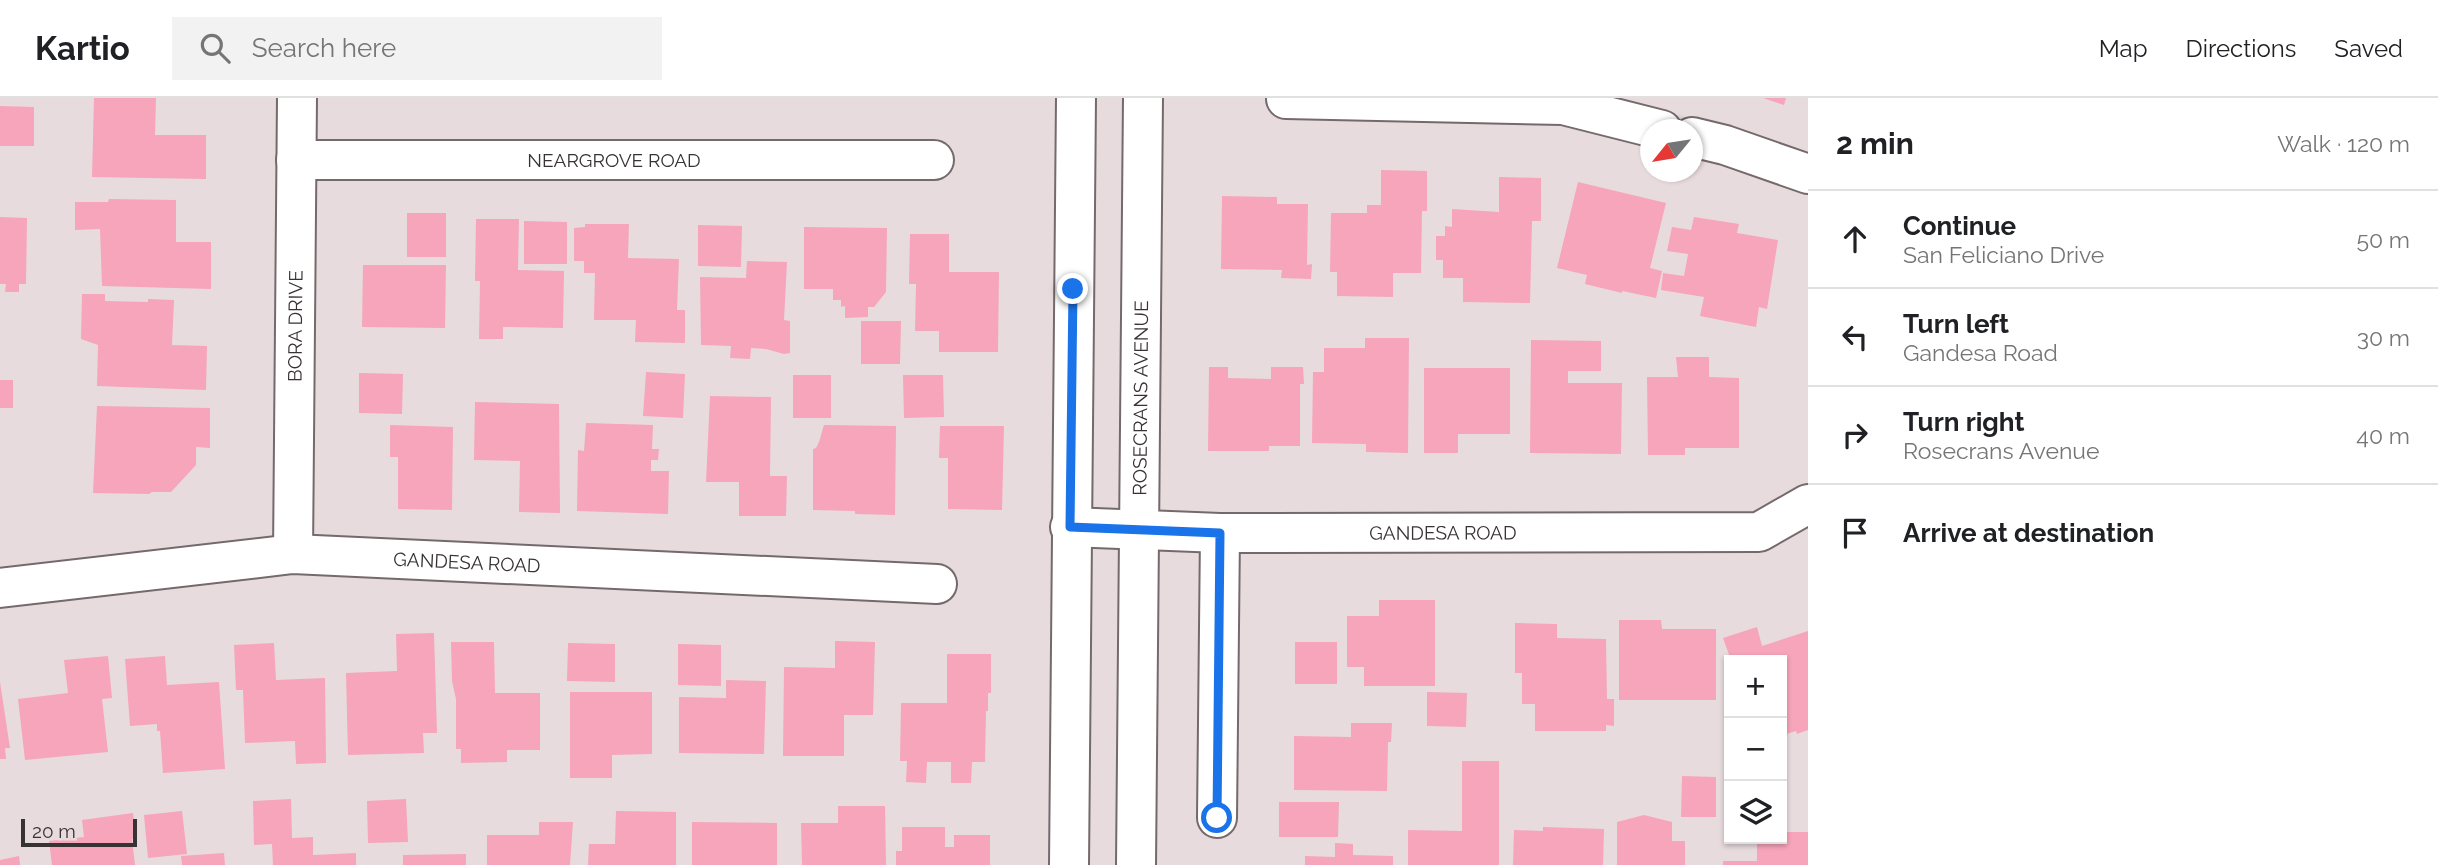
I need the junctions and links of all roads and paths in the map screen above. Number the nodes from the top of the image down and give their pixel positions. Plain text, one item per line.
1 (297, 98) edge
2 (1076, 98) edge
3 (1143, 98) edge
4 (1286, 99) edge
5 (1640, 124) edge
6 (1703, 140) edge
7 (296, 160) junction
8 (934, 160) dead end
9 (1808, 174) edge
10 (1808, 505) edge
11 (1070, 527) junction
12 (1137, 530) junction
13 (1220, 533) junction
14 (293, 554) junction
15 (937, 584) dead end
16 (0, 588) edge
17 (1217, 818) dead end
18 (1069, 865) edge
19 (1136, 865) edge

1 - 7 street, BORA DRIVE
2 - 11 street
3 - 12 street, ROSECRANS AVENUE
4 - 5 street
6 - 9 street
7 - 8 street, NEARGROVE ROAD
7 - 14 street, BORA DRIVE
10 - 13 street, GANDESA ROAD
11 - 12 street, GANDESA ROAD
11 - 18 street
12 - 13 street, GANDESA ROAD
12 - 19 street, ROSECRANS AVENUE
13 - 17 street
14 - 15 street, GANDESA ROAD
14 - 16 street, GANDESA ROAD

